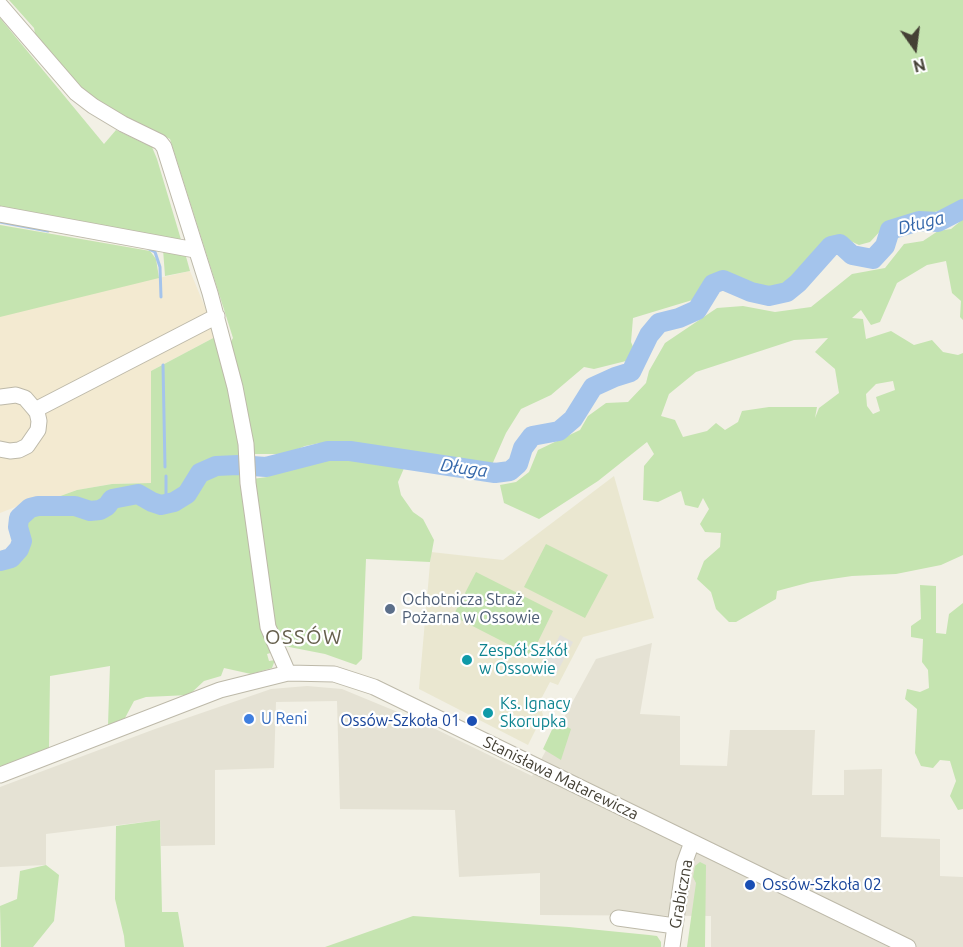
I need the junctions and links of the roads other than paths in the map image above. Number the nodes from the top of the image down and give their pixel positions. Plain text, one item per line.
1 (0, 5) edge
2 (0, 214) edge
3 (195, 250) junction
4 (217, 316) junction
5 (0, 397) edge
6 (35, 410) junction
7 (0, 449) edge
8 (288, 673) junction
9 (0, 775) edge
10 (692, 842) junction
11 (618, 918) dead end
12 (675, 926) junction
13 (672, 947) edge
14 (908, 947) edge

1 - 3 street
2 - 3 street
3 - 4 street
4 - 6 street
4 - 8 street
5 - 6 street
6 - 7 street
8 - 9 street, Stanisława Matarewicza
8 - 10 street, Stanisława Matarewicza
10 - 12 street, Grabiczna
10 - 14 street, Stanisława Matarewicza
11 - 12 street
12 - 13 street, Grabiczna

